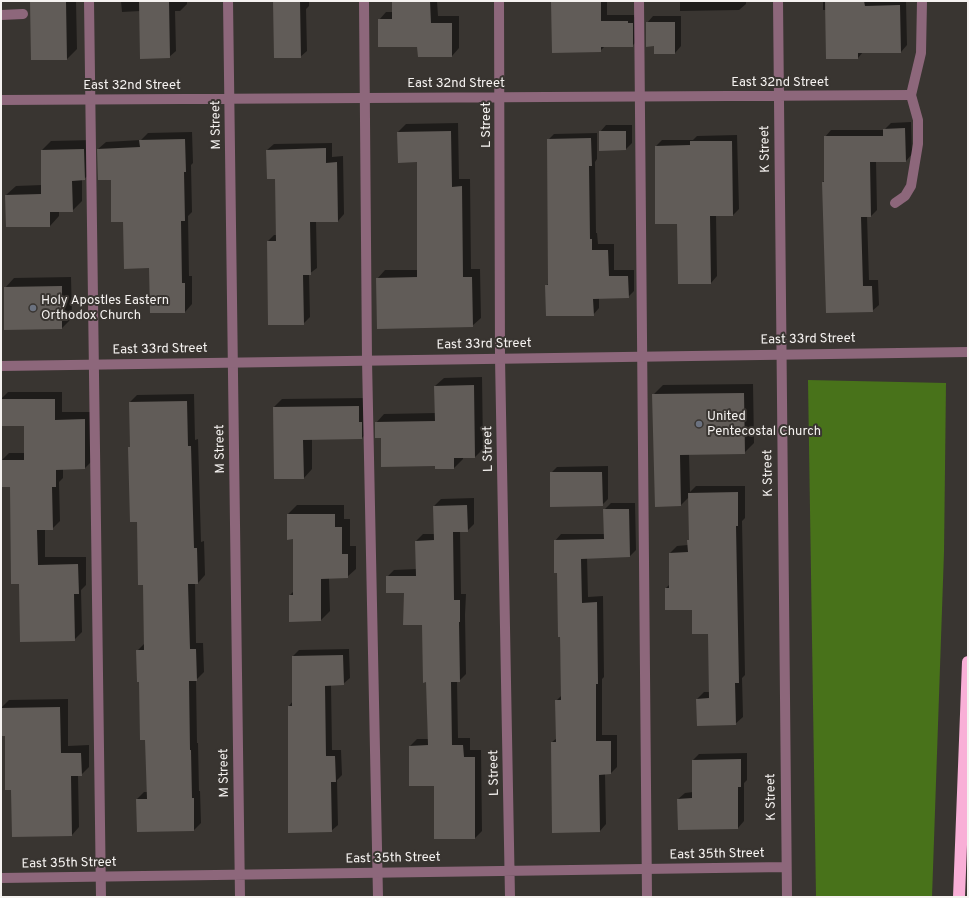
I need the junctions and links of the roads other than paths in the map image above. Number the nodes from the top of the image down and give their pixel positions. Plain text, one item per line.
1 (89, 1) edge
2 (228, 1) edge
3 (364, 1) edge
4 (499, 1) edge
5 (639, 1) edge
6 (778, 1) edge
7 (922, 1) edge
8 (23, 14) dead end
9 (1, 15) edge
10 (911, 95) junction
11 (778, 96) junction
12 (500, 97) junction
13 (639, 97) junction
14 (230, 98) junction
15 (365, 98) junction
16 (90, 99) junction
17 (1, 100) edge
18 (894, 203) dead end
19 (968, 352) edge
20 (781, 354) junction
21 (642, 356) junction
22 (500, 358) junction
23 (367, 360) junction
24 (233, 362) junction
25 (93, 364) junction
26 (1, 366) edge
27 (968, 662) edge
28 (786, 867) junction
29 (646, 869) junction
30 (510, 870) junction
31 (377, 872) junction
32 (240, 874) junction
33 (101, 876) junction
34 (1, 878) edge
35 (101, 897) edge
36 (240, 897) edge
37 (378, 897) edge
38 (510, 897) edge
39 (647, 897) edge
40 (787, 897) edge
41 (959, 897) edge

1 - 16 street
2 - 14 street, M Street
3 - 15 street
4 - 12 street, L Street
5 - 13 street
6 - 11 street, K Street
7 - 10 street
8 - 9 street
10 - 11 street, East 32nd Street
10 - 18 street
11 - 13 street, East 32nd Street
11 - 20 street, K Street
12 - 13 street, East 32nd Street
12 - 15 street, East 32nd Street
12 - 22 street, L Street
13 - 21 street
14 - 15 street, East 32nd Street
14 - 16 street, East 32nd Street
14 - 24 street, M Street
15 - 23 street
16 - 17 street, East 32nd Street
16 - 25 street
19 - 20 street, East 33rd Street
20 - 21 street, East 33rd Street
20 - 28 street, K Street
21 - 22 street, East 33rd Street
21 - 29 street
22 - 23 street, East 33rd Street
22 - 30 street, L Street
23 - 24 street, East 33rd Street
23 - 31 street
24 - 25 street, East 33rd Street
24 - 32 street, M Street
25 - 26 street, East 33rd Street
25 - 33 street
27 - 41 highway
28 - 29 street, East 35th Street
28 - 40 street, K Street
29 - 30 street, East 35th Street
29 - 39 street
30 - 31 street, East 35th Street
30 - 38 street, L Street
31 - 32 street, East 35th Street
31 - 37 street
32 - 33 street, East 35th Street
32 - 36 street, M Street
33 - 34 street, East 35th Street
33 - 35 street

